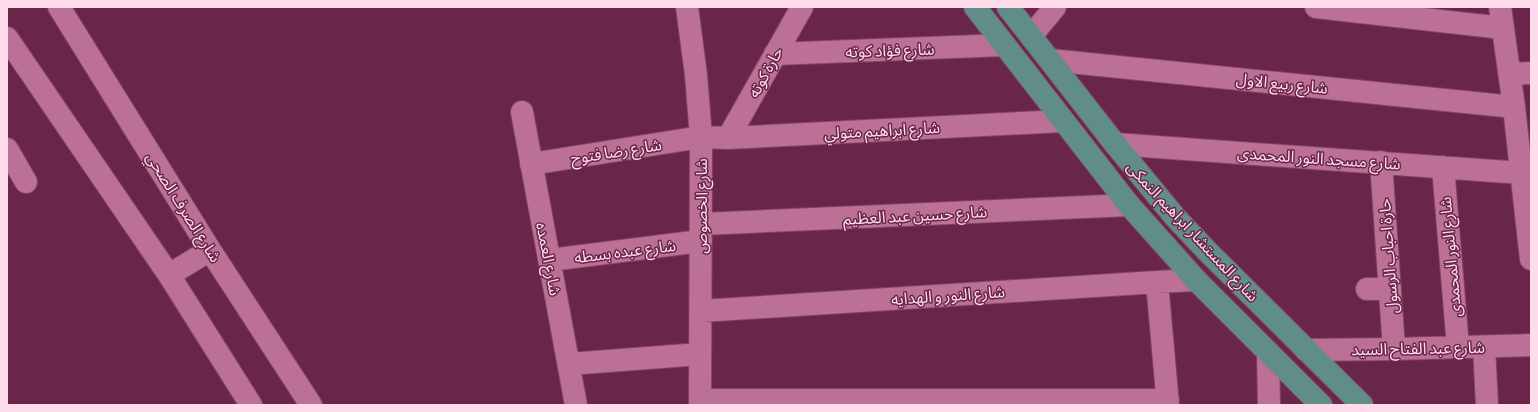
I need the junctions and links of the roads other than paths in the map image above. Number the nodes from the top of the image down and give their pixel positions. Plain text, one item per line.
1 (59, 7) edge
2 (687, 7) edge
3 (802, 7) edge
4 (975, 7) edge
5 (1008, 7) edge
6 (1055, 7) edge
7 (1316, 7) edge
8 (1501, 17) edge
9 (1031, 36) junction
10 (7, 38) edge
11 (1004, 46) junction
12 (775, 54) junction
13 (1050, 60) junction
14 (1531, 73) edge
15 (1510, 74) junction
16 (1514, 107) junction
17 (522, 112) dead end
18 (1063, 121) junction
19 (701, 137) junction
20 (728, 138) junction
21 (1115, 144) junction
22 (7, 149) edge
23 (1381, 162) junction
24 (532, 164) junction
25 (1443, 167) junction
26 (1522, 173) junction
27 (26, 182) dead end
28 (1129, 205) junction
29 (702, 233) junction
30 (210, 250) junction
31 (1531, 259) edge
32 (550, 260) junction
33 (169, 275) junction
34 (1196, 280) junction
35 (1158, 282) junction
36 (1390, 289) junction
37 (1367, 290) dead end
38 (701, 310) junction
39 (1531, 345) edge
40 (1484, 347) junction
41 (1458, 348) junction
42 (1394, 349) junction
43 (1306, 350) junction
44 (1268, 352) junction
45 (700, 354) junction
46 (569, 364) junction
47 (700, 402) edge
48 (1168, 402) edge
49 (250, 405) edge
50 (311, 405) edge
51 (576, 405) edge
52 (1269, 405) edge
53 (1320, 405) edge
54 (1362, 405) edge
55 (1487, 405) edge

1 - 30 street, شارع الصرف الصحي
2 - 19 street, شارع الخصوص
3 - 12 street, حارة كوته
4 - 11 main road, شارع المستشار ابراهيم النمكى
5 - 9 main road, شارع المستشار ابراهيم النمكى
6 - 9 street
7 - 8 street
8 - 15 street
9 - 13 main road, شارع المستشار ابراهيم النمكى
10 - 33 street
11 - 12 street, شارع فؤاد كوته
11 - 18 main road, شارع المستشار ابراهيم النمكى
12 - 20 street, حارة كوته
13 - 16 street, شارع ربيع الاول
13 - 21 main road, شارع المستشار ابراهيم النمكى
14 - 15 street
15 - 16 street
16 - 26 street
17 - 24 street, شارع العمده
18 - 20 street, شارع ابراهيم متولي
18 - 28 main road, شارع المستشار ابراهيم النمكى
19 - 20 street, شارع ابراهيم متولي
19 - 24 street, شارع رضا فتوح
19 - 29 street, شارع الخصوص
21 - 23 street, شارع مسجد النور المحمدى
21 - 43 main road, شارع المستشار ابراهيم النمكى
22 - 27 street
23 - 25 street, شارع مسجد النور المحمدى
23 - 36 street, حارة احباب الرسول
24 - 32 street, شارع العمده
25 - 26 street, شارع مسجد النور المحمدى
25 - 41 street, شارع النور المحمدى
26 - 31 street
28 - 29 street, شارع حسين عبد العظيم
28 - 34 main road, شارع المستشار ابراهيم النمكى
29 - 32 street, شارع عبده بسطه
29 - 38 street, شارع الخصوص
30 - 33 street
30 - 50 street, شارع الصرف الصحي
32 - 46 street, شارع العمده
33 - 49 street
34 - 35 street, شارع النور و الهدايه
34 - 44 main road, شارع المستشار ابراهيم النمكى
35 - 38 street, شارع النور و الهدايه
35 - 48 street
36 - 37 street
36 - 42 street, حارة احباب الرسول
38 - 45 street, شارع الخصوص
39 - 40 street, شارع عبد الفتاح السيد
40 - 41 street, شارع عبد الفتاح السيد
40 - 55 street
41 - 42 street, شارع عبد الفتاح السيد
42 - 43 street, شارع عبد الفتاح السيد
43 - 54 main road, شارع المستشار ابراهيم النمكى
44 - 52 street
44 - 53 main road, شارع المستشار ابراهيم النمكى
45 - 46 street
45 - 47 street, شارع الخصوص
46 - 51 street, شارع العمده
47 - 48 street

